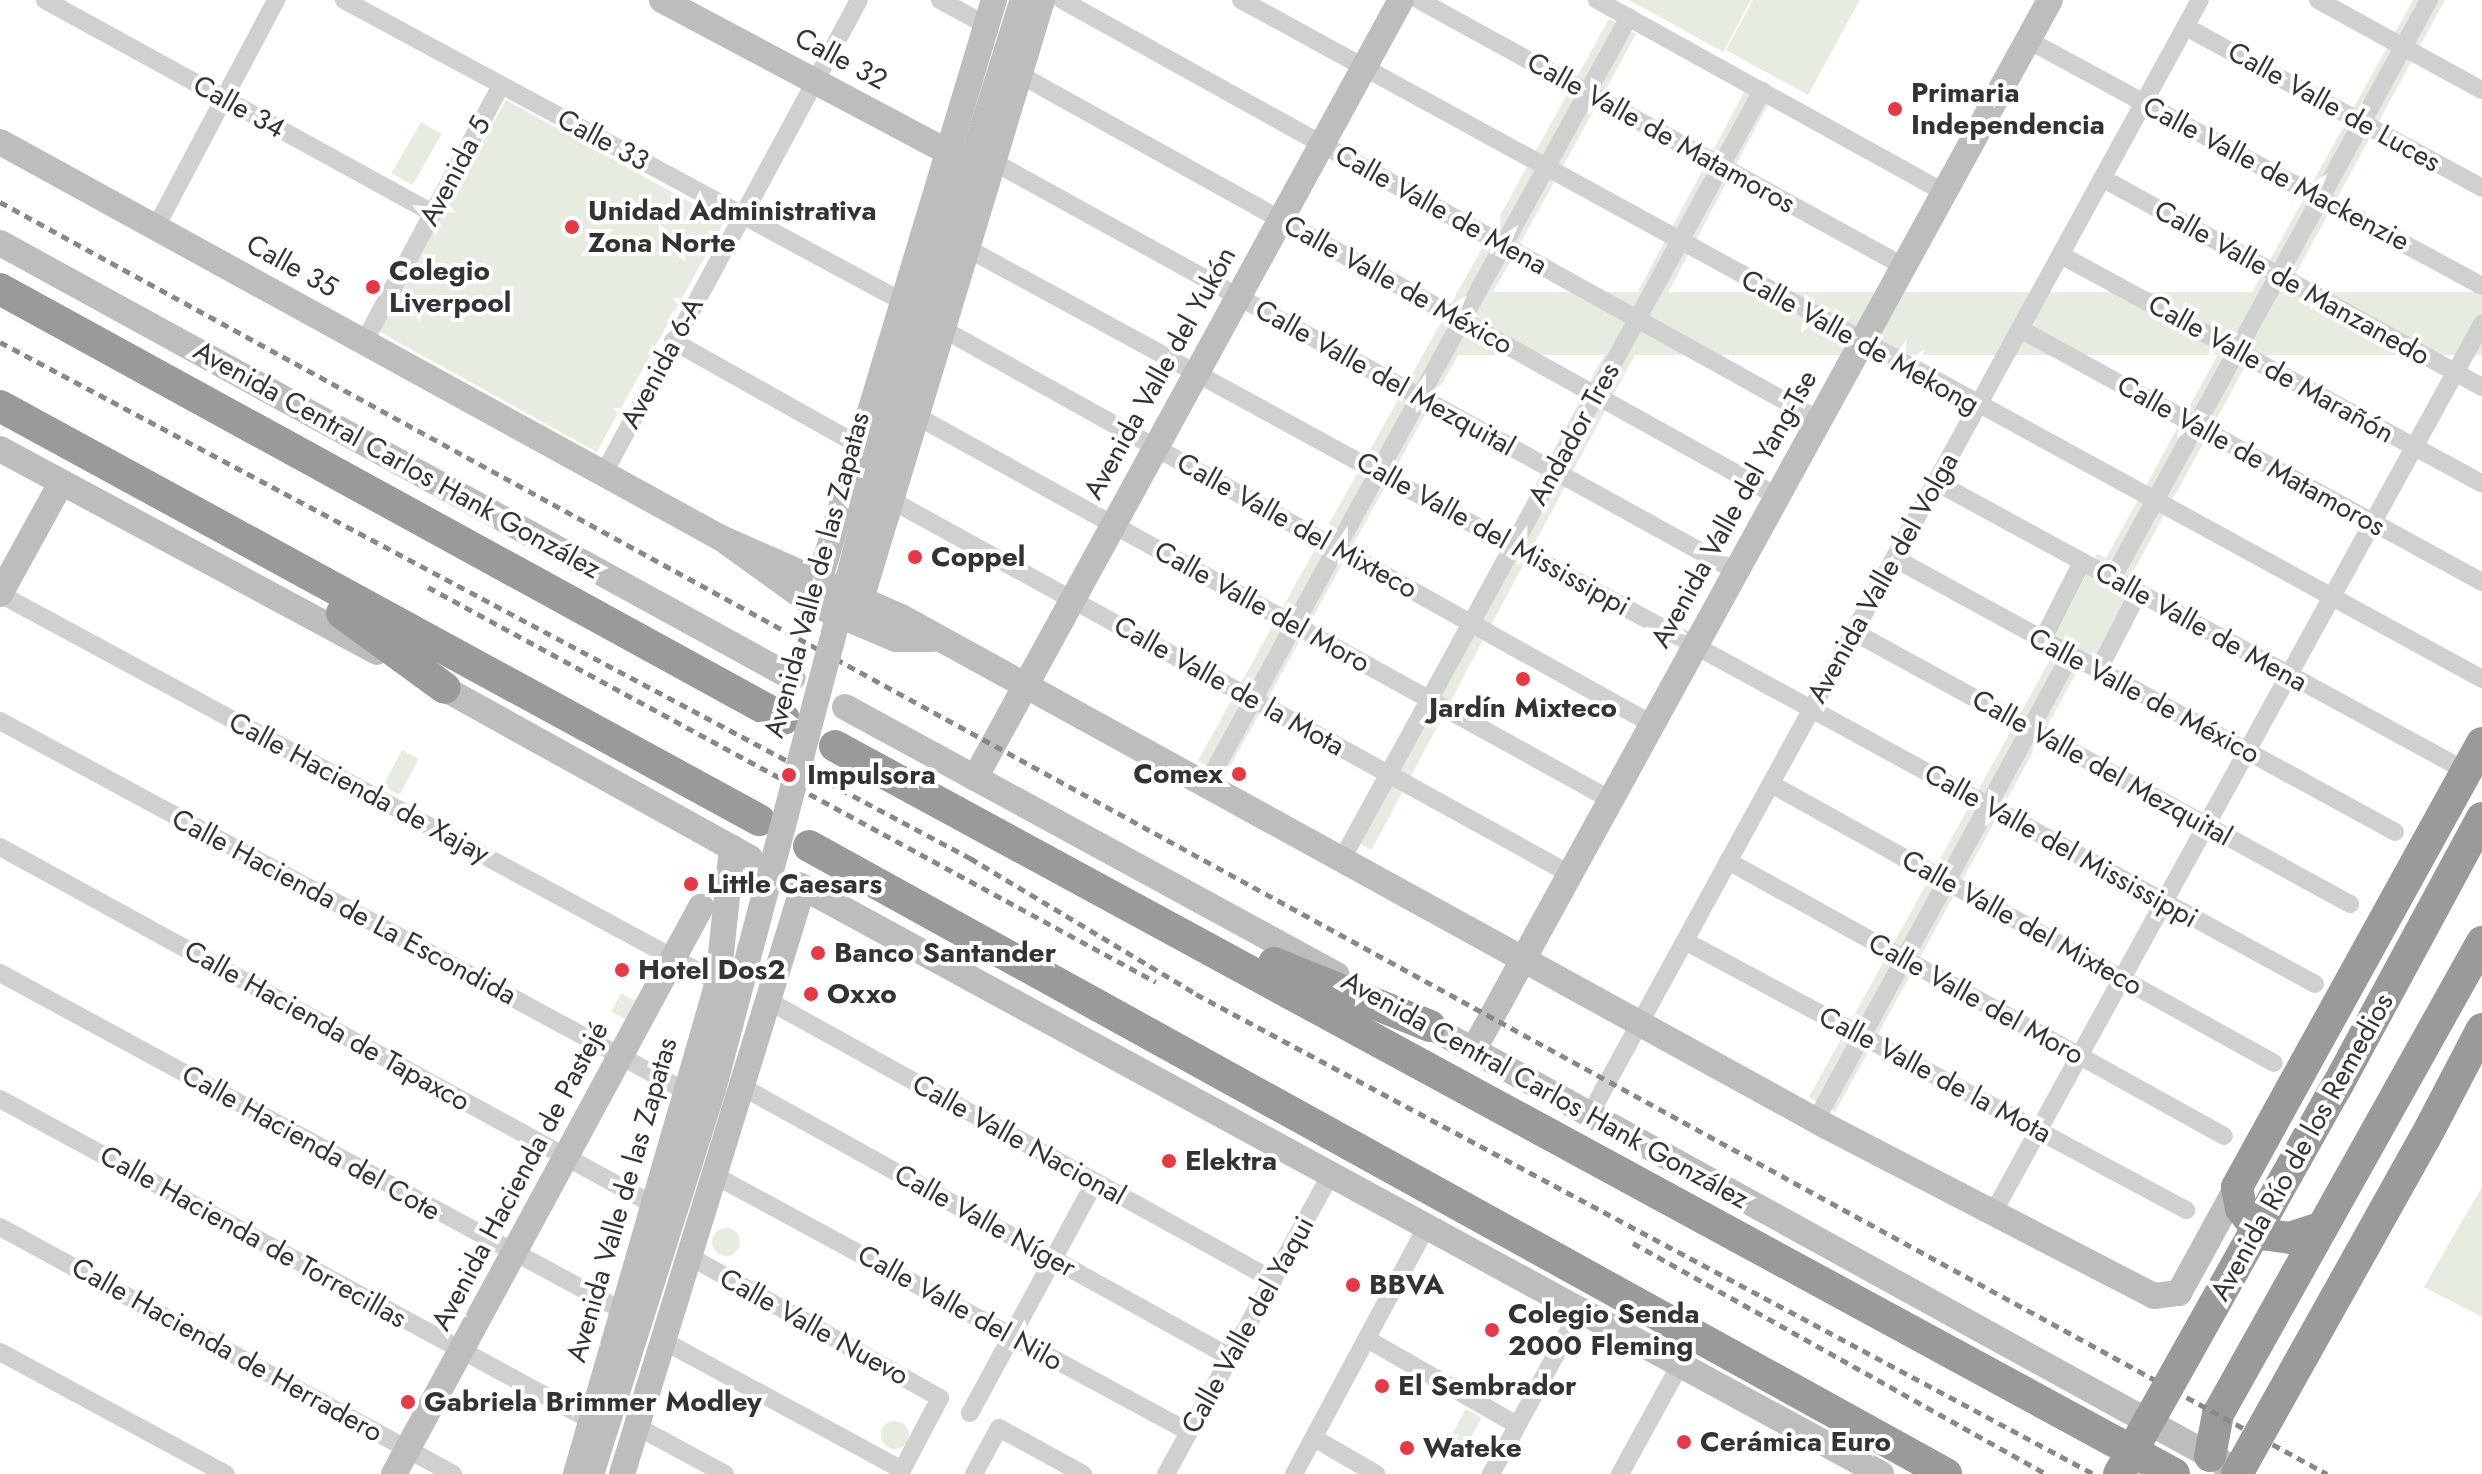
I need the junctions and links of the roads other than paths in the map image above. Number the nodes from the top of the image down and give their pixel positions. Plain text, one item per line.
1 (45, 0) edge
2 (276, 0) edge
3 (344, 0) edge
4 (662, 0) edge
5 (859, 0) edge
6 (940, 0) edge
7 (1011, 0) edge
8 (1023, 0) edge
9 (1042, 0) edge
10 (1062, 0) edge
11 (1241, 0) edge
12 (1401, 0) edge
13 (1419, 0) edge
14 (1597, 0) edge
15 (2050, 0) edge
16 (2200, 0) edge
17 (2318, 0) edge
18 (2429, 0) edge
19 (990, 12) edge
20 (1629, 17) junction
21 (2186, 27) junction
22 (2028, 40) junction
23 (2404, 47) junction
24 (1364, 68) junction
25 (1009, 72) junction
26 (814, 82) junction
27 (501, 85) junction
28 (2482, 90) edge
29 (1762, 91) junction
30 (1587, 92) junction
31 (223, 98) junction
32 (2144, 103) junction
33 (2362, 122) junction
34 (0, 142) edge
35 (1322, 144) junction
36 (948, 152) junction
37 (992, 161) junction
38 (1721, 166) junction
39 (1546, 168) junction
40 (2102, 178) junction
41 (2482, 188) edge
42 (1944, 192) junction
43 (2321, 198) junction
44 (433, 213) junction
45 (741, 214) junction
46 (1281, 219) junction
47 (156, 227) junction
48 (1679, 242) junction
49 (0, 243) edge
50 (1503, 245) junction
51 (965, 247) junction
52 (2061, 255) junction
53 (1903, 266) junction
54 (2278, 275) junction
55 (2482, 286) edge
56 (0, 289) edge
57 (1238, 297) junction
58 (905, 303) junction
59 (1637, 319) junction
60 (1462, 320) junction
61 (2482, 324) edge
62 (941, 328) junction
63 (2020, 329) junction
64 (673, 341) junction
65 (364, 342) junction
66 (1861, 343) junction
67 (2237, 350) junction
68 (1197, 371) junction
69 (2455, 372) junction
70 (2482, 387) edge
71 (1596, 395) junction
72 (1420, 397) junction
73 (0, 406) edge
74 (1977, 407) junction
75 (913, 414) junction
76 (1819, 420) junction
77 (2196, 426) junction
78 (860, 446) junction
79 (2414, 447) junction
80 (1156, 448) junction
81 (0, 449) edge
82 (897, 468) junction
83 (1379, 471) junction
84 (1554, 471) junction
85 (604, 473) junction
86 (851, 478) junction
87 (1936, 482) junction
88 (61, 483) junction
89 (2482, 484) edge
90 (1777, 496) junction
91 (2154, 503) junction
92 (843, 504) junction
93 (885, 511) junction
94 (2373, 522) junction
95 (1114, 525) junction
96 (254, 545) junction
97 (1513, 546) junction
98 (1336, 548) junction
99 (1894, 558) junction
100 (2082, 562) junction
101 (1736, 571) junction
102 (2112, 579) junction
103 (2482, 582) edge
104 (816, 593) junction
105 (0, 594) edge
106 (2137, 595) junction
107 (2331, 598) junction
108 (1072, 600) junction
109 (857, 612) junction
110 (1471, 623) junction
111 (1294, 625) junction
112 (1854, 632) junction
113 (2042, 641) junction
114 (1695, 646) junction
115 (2070, 656) junction
116 (2098, 671) junction
117 (2289, 676) junction
118 (793, 678) dead end
119 (2482, 679) edge
120 (1026, 685) junction
121 (445, 688) junction
122 (1429, 699) junction
123 (1253, 700) junction
124 (845, 707) dead end
125 (1811, 710) junction
126 (784, 719) dead end
127 (0, 721) edge
128 (1652, 724) junction
129 (2030, 729) junction
130 (2482, 743) edge
131 (835, 746) dead end
132 (2247, 752) junction
133 (2466, 771) junction
134 (1389, 774) junction
135 (975, 778) junction
136 (1771, 784) junction
137 (1205, 787) junction
138 (1611, 800) junction
139 (1988, 806) junction
140 (2482, 818) edge
141 (759, 820) dead end
142 (2206, 825) junction
143 (2395, 832) dead end
144 (809, 846) dead end
145 (0, 847) edge
146 (1028, 852) junction
147 (1341, 861) junction
148 (1728, 861) junction
149 (1570, 874) junction
150 (1947, 881) junction
151 (2164, 902) junction
152 (2350, 904) dead end
153 (701, 907) dead end
154 (1685, 941) junction
155 (2482, 942) edge
156 (674, 959) junction
157 (1904, 959) junction
158 (1522, 961) junction
159 (0, 973) edge
160 (2122, 979) junction
161 (718, 982) junction
162 (2315, 984) dead end
163 (765, 999) junction
164 (1641, 1021) junction
165 (1430, 1026) junction
166 (2482, 1029) edge
167 (1862, 1036) junction
168 (1474, 1049) junction
169 (699, 1050) junction
170 (2079, 1056) junction
171 (621, 1057) junction
172 (2274, 1063) dead end
173 (721, 1083) junction
174 (0, 1099) edge
175 (1590, 1114) junction
176 (1816, 1120) junction
177 (2038, 1131) junction
178 (2224, 1136) dead end
179 (566, 1157) junction
180 (1330, 1176) junction
181 (722, 1179) junction
182 (1095, 1182) junction
183 (2237, 1187) junction
184 (654, 1205) junction
185 (2186, 1210) dead end
186 (1993, 1213) junction
187 (0, 1227) edge
188 (1426, 1228) junction
189 (2317, 1229) junction
190 (513, 1254) junction
191 (687, 1255) junction
192 (1054, 1258) junction
193 (1273, 1280) junction
194 (1580, 1310) junction
195 (623, 1311) junction
196 (1012, 1336) junction
197 (1367, 1339) junction
198 (662, 1340) junction
199 (461, 1351) junction
200 (0, 1352) edge
201 (1230, 1357) junction
202 (1680, 1365) junction
203 (626, 1377) junction
204 (970, 1413) dead end
205 (590, 1420) junction
206 (1517, 1425) junction
207 (636, 1426) junction
208 (1189, 1432) junction
209 (1314, 1438) junction
210 (408, 1449) junction
211 (2210, 1456) junction
212 (1623, 1473) edge
213 (226, 1474) edge
214 (394, 1474) edge
215 (453, 1474) edge
216 (576, 1474) edge
217 (590, 1474) edge
218 (606, 1474) edge
219 (622, 1474) edge
220 (725, 1474) edge
221 (974, 1474) edge
222 (1083, 1474) edge
223 (1166, 1474) edge
224 (1294, 1474) edge
225 (1376, 1474) edge
226 (1491, 1474) edge
227 (1881, 1474) edge
228 (1946, 1474) edge
229 (2119, 1474) edge
230 (2174, 1474) edge
231 (2237, 1474) edge
232 (2244, 1474) edge

1 - 31 street, Calle 34
2 - 31 street
3 - 27 street, Calle 33
4 - 26 main road, Calle 32
5 - 26 street, Avenida 6-A
6 - 19 street
7 - 25 main road, Avenida Valle de las Zapatas
8 - 25 main road, Avenida Valle de las Zapatas
9 - 25 main road, Avenida Valle de las Zapatas
10 - 35 street, Calle Valle de Mena
11 - 24 street, Calle Valle de Mekong
12 - 24 main road, Avenida Valle del Yukón
13 - 30 street, Calle Valle de Matamoros
14 - 20 street
15 - 22 main road, Avenida Valle del Yang-Tse
16 - 21 street, Avenida Valle del Volga
17 - 23 street
18 - 23 street
19 - 36 main road, Avenida Valle de las Zapatas
20 - 29 street
20 - 30 street
21 - 32 street, Avenida Valle del Volga
21 - 33 street, Calle Valle de Luces
22 - 32 street, Calle Valle de Mackenzie
22 - 42 main road, Avenida Valle del Yang-Tse
23 - 28 street
23 - 33 street
24 - 35 main road, Avenida Valle del Yukón
24 - 39 street, Calle Valle de Mekong
25 - 37 main road, Avenida Valle de las Zapatas
25 - 46 street, Calle Valle de México
25 - 173 main road, Avenida Valle de las Zapatas, bridge
26 - 36 main road, Calle 32
26 - 45 street, Avenida 6-A
27 - 44 street, Avenida 5
27 - 45 street, Calle 33
29 - 38 street, Andador Tres
29 - 42 street
30 - 38 street, Calle Valle de Matamoros
30 - 39 street
31 - 44 street, Calle 34
31 - 47 street
32 - 40 street, Avenida Valle del Volga
32 - 43 street, Calle Valle de Mackenzie
33 - 41 street, Calle Valle de Luces
33 - 43 street
34 - 47 main road, Calle 35
35 - 46 main road, Avenida Valle del Yukón
35 - 50 street, Calle Valle de Mena
36 - 58 main road, Avenida Valle de las Zapatas
37 - 51 main road, Avenida Valle de las Zapatas
37 - 57 street, Calle Valle del Mezquital
38 - 48 street, Andador Tres
38 - 53 street, Calle Valle de Matamoros
39 - 48 street, Calle Valle de Mekong
39 - 50 street
40 - 52 street, Avenida Valle del Volga
40 - 54 street, Calle Valle de Manzanedo
42 - 53 main road, Avenida Valle del Yang-Tse
43 - 54 street
43 - 55 street, Calle Valle de Mackenzie
44 - 65 street, Avenida 5
45 - 58 street, Calle 33
45 - 64 street, Avenida 6-A
46 - 57 main road, Avenida Valle del Yukón
46 - 60 street, Calle Valle de México
47 - 65 main road, Calle 35
48 - 59 street, Andador Tres
48 - 66 street, Calle Valle de Mekong
49 - 118 main road, Avenida Central Carlos Hank González
50 - 59 street, Calle Valle de Mena
50 - 60 street
51 - 62 main road, Avenida Valle de las Zapatas
51 - 68 street, Calle Valle del Mississippi
52 - 63 street, Avenida Valle del Volga
52 - 67 street, Calle Valle de Marañón
53 - 66 main road, Avenida Valle del Yang-Tse
54 - 67 street
54 - 69 street, Calle Valle de Manzanedo
56 - 126 highway, Avenida Central Carlos Hank González
57 - 68 main road, Avenida Valle del Yukón
57 - 72 street, Calle Valle del Mezquital
58 - 78 main road, Avenida Valle de las Zapatas
59 - 71 street, Andador Tres
59 - 76 street, Calle Valle de Mena
60 - 71 street, Calle Valle de México
60 - 72 street
61 - 69 street
62 - 75 main road, Avenida Valle de las Zapatas
62 - 80 street, Calle Valle del Mixteco
63 - 74 street, Avenida Valle del Volga
63 - 77 street, Calle Valle de Matamoros
64 - 78 street
64 - 85 street, Avenida 6-A
65 - 85 main road, Calle 35
66 - 74 street, Calle Valle de Mekong
66 - 76 main road, Avenida Valle del Yang-Tse
67 - 77 street
67 - 79 street, Calle Valle de Marañón
68 - 80 main road, Avenida Valle del Yukón
68 - 83 street, Calle Valle del Mississippi
69 - 70 street, Calle Valle de Manzanedo
69 - 79 street
71 - 84 street, Andador Tres
71 - 90 street, Calle Valle de México
72 - 83 street
72 - 84 street, Calle Valle del Mezquital
73 - 96 highway
74 - 87 street, Avenida Valle del Volga
74 - 91 street, Calle Valle de Mekong
75 - 82 main road, Avenida Valle de las Zapatas
75 - 95 street, Calle Valle del Moro
76 - 90 main road, Avenida Valle del Yang-Tse
77 - 91 street
77 - 94 street, Calle Valle de Matamoros
78 - 82 street
78 - 86 main road, Avenida Valle de las Zapatas
79 - 89 street, Calle Valle de Marañón
79 - 94 street
80 - 95 main road, Avenida Valle del Yukón
80 - 98 street, Calle Valle del Mixteco
81 - 88 main road
82 - 93 main road, Avenida Valle de las Zapatas
83 - 97 street, Calle Valle del Mississippi
83 - 98 street
84 - 97 street, Andador Tres
84 - 101 street, Calle Valle del Mezquital
85 - 104 main road, Calle 35
86 - 92 main road, Avenida Valle de las Zapatas
86 - 93 street, Calle Valle de la Mota
87 - 99 street, Avenida Valle del Volga
87 - 100 street, Calle Valle de Mena
88 - 105 main road
88 - 121 main road
90 - 101 main road, Avenida Valle del Yang-Tse
91 - 102 street
91 - 107 street, Calle Valle de Mekong
92 - 93 main road
92 - 104 main road, Avenida Valle de las Zapatas
93 - 108 street, Calle Valle de la Mota
93 - 109 main road, Avenida Valle de las Zapatas
94 - 103 street, Calle Valle de Matamoros
94 - 107 street
95 - 108 main road, Avenida Valle del Yukón
95 - 111 street, Calle Valle del Moro
96 - 121 highway
96 - 141 highway
97 - 110 street, Andador Tres
97 - 114 street, Calle Valle del Mississippi
98 - 110 street, Calle Valle del Mixteco
98 - 111 street
99 - 112 street, Avenida Valle del Volga
99 - 113 street, Calle Valle de México
100 - 102 street, Calle Valle de Mena
100 - 113 street
101 - 114 main road, Avenida Valle del Yang-Tse
102 - 106 street, Calle Valle de Mena
104 - 109 main road, Calle 35
105 - 156 street, Calle Hacienda de Xajay
106 - 116 street
106 - 117 street, Calle Valle de Mena
107 - 117 street
107 - 119 street, Calle Valle de Mekong
108 - 120 main road, Avenida Valle del Yukón
108 - 123 street, Calle Valle de la Mota
109 - 120 main road
110 - 122 street, Andador Tres
110 - 128 street, Calle Valle del Mixteco
111 - 122 street, Calle Valle del Moro
111 - 123 street
112 - 125 street, Avenida Valle del Volga
112 - 129 street, Calle Valle del Mezquital
113 - 115 street, Calle Valle de México
114 - 125 street, Calle Valle del Mississippi
114 - 128 main road, Avenida Valle del Yang-Tse
115 - 116 street, Calle Valle de México
115 - 129 street
116 - 132 street, Calle Valle de México
117 - 132 street
117 - 133 street, Calle Valle de Mena
120 - 135 main road, Avenida Valle del Yukón
120 - 137 main road
121 - 161 main road, Avenida Valle de las Zapatas
122 - 134 street, Andador Tres
122 - 138 street, Calle Valle del Moro
123 - 134 street, Calle Valle de la Mota
123 - 137 street
124 - 135 main road, Avenida Central Carlos Hank González
125 - 136 street, Avenida Valle del Volga
125 - 139 street, Calle Valle del Mississippi
127 - 171 street, Calle Hacienda de La Escondida
128 - 138 main road, Avenida Valle del Yang-Tse
129 - 139 street
129 - 142 street, Calle Valle del Mezquital
130 - 133 highway
131 - 146 highway, Avenida Central Carlos Hank González
132 - 142 street
132 - 143 street, Calle Valle de México
133 - 183 highway
134 - 147 street, Andador Tres
134 - 149 street, Calle Valle de la Mota
135 - 165 main road, Avenida Central Carlos Hank González
136 - 148 street, Avenida Valle del Volga
136 - 150 street, Calle Valle del Mixteco
137 - 147 main road
138 - 149 main road, Avenida Valle del Yang-Tse
139 - 150 street
139 - 151 street, Calle Valle del Mississippi
140 - 229 highway, Avenida Río de los Remedios, bridge
142 - 151 street
142 - 152 street, Calle Valle del Mezquital
144 - 228 highway
145 - 179 street, Calle Hacienda de Tapaxco
146 - 165 highway
146 - 230 highway, Avenida Central Carlos Hank González
147 - 158 main road
148 - 154 street, Avenida Valle del Volga
148 - 157 street, Calle Valle del Moro
149 - 158 main road, Avenida Valle del Yang-Tse
150 - 157 street
150 - 160 street, Calle Valle del Mixteco
151 - 160 street
151 - 162 street, Calle Valle del Mississippi
153 - 156 main road, Avenida Hacienda de Pastejé
154 - 164 street, Avenida Valle del Volga
154 - 167 street, Calle Valle de la Mota
155 - 189 highway
156 - 161 street, Calle Hacienda de Xajay
156 - 171 main road, Avenida Hacienda de Pastejé
157 - 167 street
157 - 170 street, Calle Valle del Moro
158 - 164 main road
158 - 168 main road, Avenida Valle del Yang-Tse
159 - 190 street, Calle Hacienda del Cote
160 - 170 street
160 - 172 street, Calle Valle del Mixteco
161 - 169 main road, Avenida Valle de las Zapatas
163 - 173 main road, Avenida Valle de las Zapatas
163 - 180 main road, Avenida Valle de las Zapatas
163 - 182 street, Calle Valle Nacional
164 - 175 street, Avenida Valle del Volga
164 - 176 main road
165 - 168 main road, Avenida Central Carlos Hank González
166 - 231 highway, bridge
167 - 176 street
167 - 177 street, Calle Valle de la Mota
168 - 175 main road, Avenida Central Carlos Hank González
169 - 173 main road, Avenida Valle de las Zapatas
169 - 173 main road
170 - 177 street
170 - 178 street, Calle Valle del Moro
171 - 173 street, Calle Hacienda de La Escondida
171 - 179 main road, Avenida Hacienda de Pastejé
173 - 181 main road, Avenida Valle de las Zapatas
173 - 184 main road, Avenida Valle de las Zapatas
173 - 192 street, Calle Valle Níger
173 - 203 main road, Avenida Valle de las Zapatas
174 - 199 street, Calle Hacienda de Torrecillas
175 - 211 main road, Avenida Central Carlos Hank González
176 - 186 main road
177 - 185 street, Calle Valle de la Mota
177 - 186 street
179 - 184 street, Calle Hacienda de Tapaxco
179 - 190 main road, Avenida Hacienda de Pastejé
180 - 188 main road
180 - 193 street, Calle Valle del Yaqui
181 - 191 main road, Avenida Valle de las Zapatas
181 - 196 street, Calle Valle del Nilo
182 - 192 street
182 - 193 street, Calle Valle Nacional
183 - 186 main road, Avenida Río de los Remedios
183 - 189 highway
184 - 195 main road, Avenida Valle de las Zapatas
187 - 210 street, Calle Hacienda de Herradero
188 - 194 main road
188 - 197 street
189 - 211 highway
190 - 195 street, Calle Hacienda del Cote
190 - 199 main road, Avenida Hacienda de Pastejé
191 - 198 main road, Avenida Valle de las Zapatas
191 - 198 street, Calle Valle Nuevo
192 - 196 street
192 - 201 street, Calle Valle Níger
193 - 201 street, Calle Valle del Yaqui
194 - 202 main road
194 - 206 street
195 - 205 main road, Avenida Valle de las Zapatas
196 - 204 street
196 - 208 street, Calle Valle del Nilo
197 - 206 street
197 - 209 street
198 - 207 main road, Avenida Valle de las Zapatas
199 - 205 street, Calle Hacienda de Torrecillas
199 - 210 main road, Avenida Hacienda de Pastejé
200 - 213 street
201 - 208 street, Calle Valle del Yaqui
202 - 212 street
202 - 227 main road
203 - 217 main road, Avenida Valle de las Zapatas
203 - 218 main road, Avenida Valle de las Zapatas
205 - 216 main road, Avenida Valle de las Zapatas
206 - 226 street
207 - 219 main road, Avenida Valle de las Zapatas
207 - 220 street
208 - 223 street, Calle Valle del Yaqui
209 - 224 street
209 - 225 street
210 - 214 main road, Avenida Hacienda de Pastejé
210 - 215 street, Calle Hacienda de Herradero
211 - 232 main road, Avenida Central Carlos Hank González
221 - 222 street

